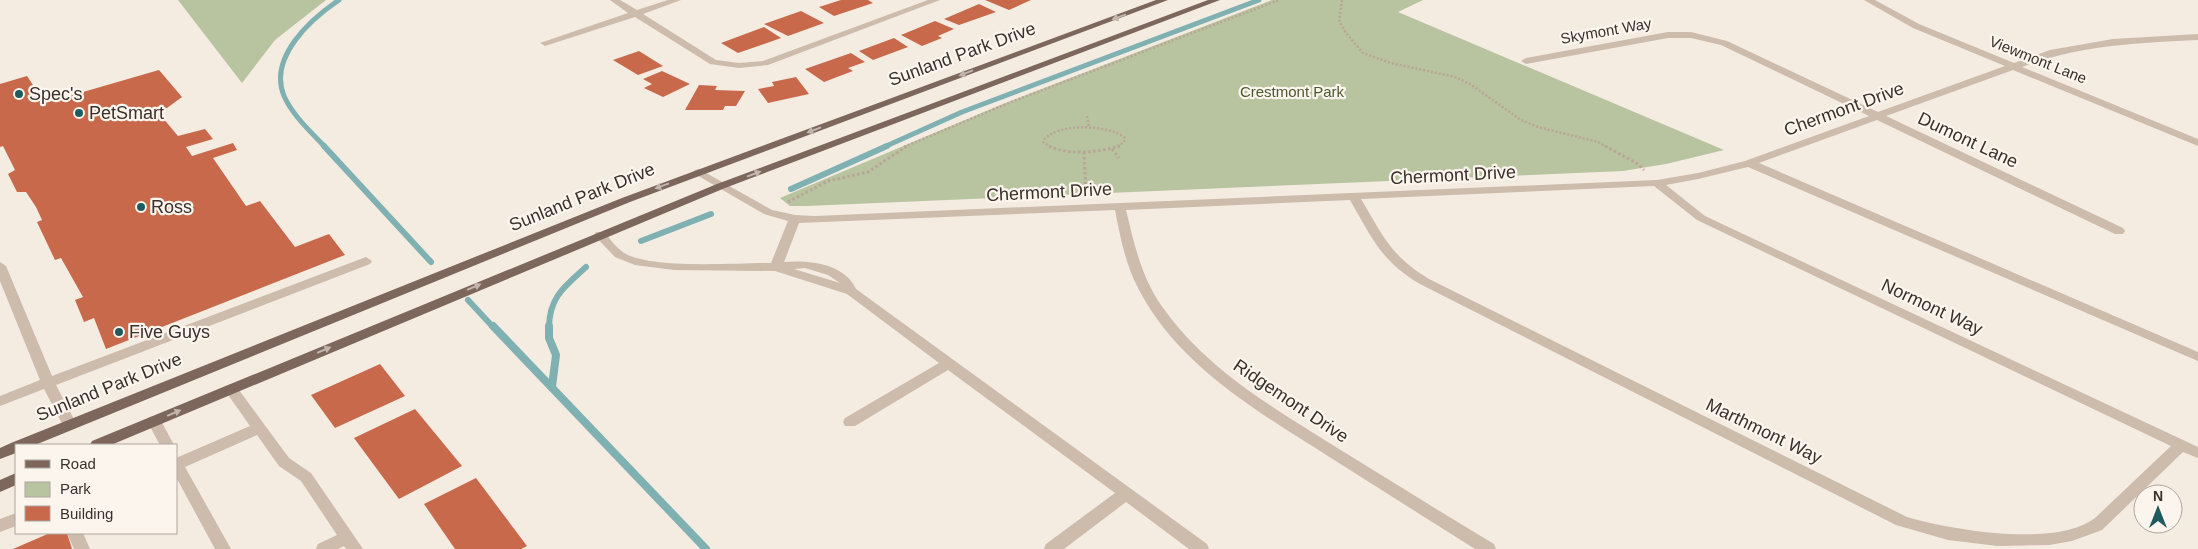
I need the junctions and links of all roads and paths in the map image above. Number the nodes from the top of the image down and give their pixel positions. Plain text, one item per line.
1 (614, 0) edge
2 (677, 0) edge
3 (936, 0) edge
4 (1164, 0) edge
5 (1216, 0) edge
6 (1279, 0) edge
7 (1342, 0) edge
8 (1868, 0) edge
9 (636, 14) junction
10 (1691, 35) joint
11 (2198, 37) edge
12 (545, 43) dead end
13 (1526, 61) dead end
14 (2013, 67) junction
15 (1087, 116) dead end
16 (1877, 116) junction
17 (1089, 128) junction
18 (2198, 143) edge
19 (1112, 148) junction
20 (1084, 152) junction
21 (1119, 158) dead end
22 (1750, 163) junction
23 (700, 172) junction
24 (1657, 183) junction
25 (721, 186) junction
26 (1354, 197) junction
27 (781, 206) dead end
28 (1120, 207) junction
29 (1087, 209) junction
30 (795, 219) junction
31 (2119, 231) dead end
32 (600, 235) junction
33 (366, 261) dead end
34 (0, 266) edge
35 (776, 267) junction
36 (2198, 357) edge
37 (949, 363) junction
38 (48, 383) junction
39 (231, 389) junction
40 (0, 401) edge
41 (154, 421) junction
42 (850, 422) dead end
43 (70, 425) junction
44 (260, 428) junction
45 (23, 444) edge
46 (99, 444) edge
47 (166, 444) edge
48 (2182, 445) junction
49 (15, 447) edge
50 (2198, 453) edge
51 (0, 454) edge
52 (178, 464) edge
53 (178, 466) edge
54 (15, 479) edge
55 (0, 486) edge
56 (1126, 493) junction
57 (15, 519) edge
58 (0, 526) edge
59 (75, 534) edge
60 (351, 543) edge
61 (82, 549) edge
62 (223, 549) edge
63 (324, 549) edge
64 (1052, 549) edge
65 (1202, 549) edge
66 (1488, 549) edge

1 - 9 street
2 - 9 street
3 - 9 street
4 -> 23 main road, Sunland Park Drive
25 -> 5 main road
6 - 27 path
7 - 24 path
8 - 14 street, Viewmont Lane
9 - 12 street
10 - 13 street, Skymont Way
10 - 16 street, Dumont Lane
11 - 14 street, Chermont Drive
14 - 16 street, Chermont Drive
14 - 18 street, Viewmont Lane
15 - 17 path
16 - 22 street, Chermont Drive
16 - 31 street, Dumont Lane
17 - 19 path
17 - 20 path
19 - 20 path
19 - 21 path
20 - 29 path
22 - 24 street, Chermont Drive
22 - 36 street
23 - 25 street, Chermont Drive
23 -> 43 main road, Sunland Park Drive
24 - 26 street, Chermont Drive
24 - 48 street, Normont Way
25 - 30 street, Chermont Drive
25 - 32 main road
26 - 28 street, Chermont Drive
26 - 48 street, Marthmont Way
28 - 29 street, Chermont Drive
28 - 66 street, Ridgemont Drive
29 - 30 street, Chermont Drive
30 - 35 street
32 - 35 street
39 -> 32 main road
33 - 38 street
34 - 38 street
35 - 37 street
37 - 42 street
37 - 56 street
38 - 40 street
38 - 43 street
41 -> 39 main road
39 - 44 street
41 - 46 main road
41 - 47 street
43 - 45 main road, Sunland Park Drive
44 - 52 street
44 - 60 street
48 - 50 street, Normont Way
49 - 51 main road
53 - 62 street
54 - 55 main road
56 - 64 street
56 - 65 street
57 - 58 street
59 - 61 street
60 - 63 street

